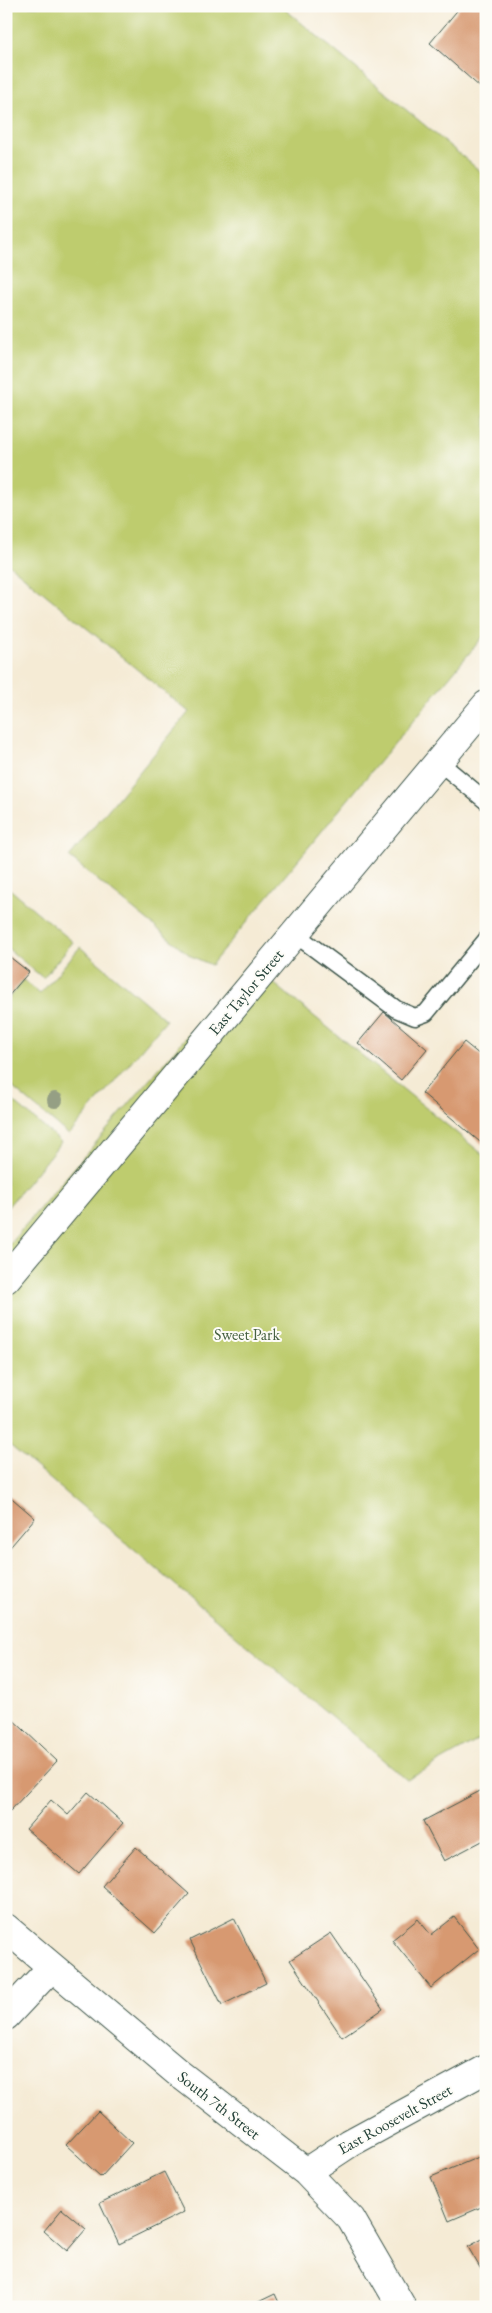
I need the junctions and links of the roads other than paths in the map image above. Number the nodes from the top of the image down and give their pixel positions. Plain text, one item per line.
1 (486, 705) edge
2 (439, 762) junction
3 (486, 801) edge
4 (295, 934) junction
5 (486, 940) edge
6 (6, 1279) edge
7 (6, 1928) edge
8 (52, 1967) junction
9 (6, 2016) edge
10 (486, 2069) edge
11 (306, 2172) junction
12 (402, 2307) edge

1 - 2 street, East Taylor Street
2 - 3 lane
2 - 4 street, East Taylor Street
4 - 5 lane
4 - 6 street, East Taylor Street
7 - 8 street, South 7th Street
8 - 9 street
8 - 11 street, South 7th Street
10 - 11 street, East Roosevelt Street
11 - 12 street, South 7th Street

